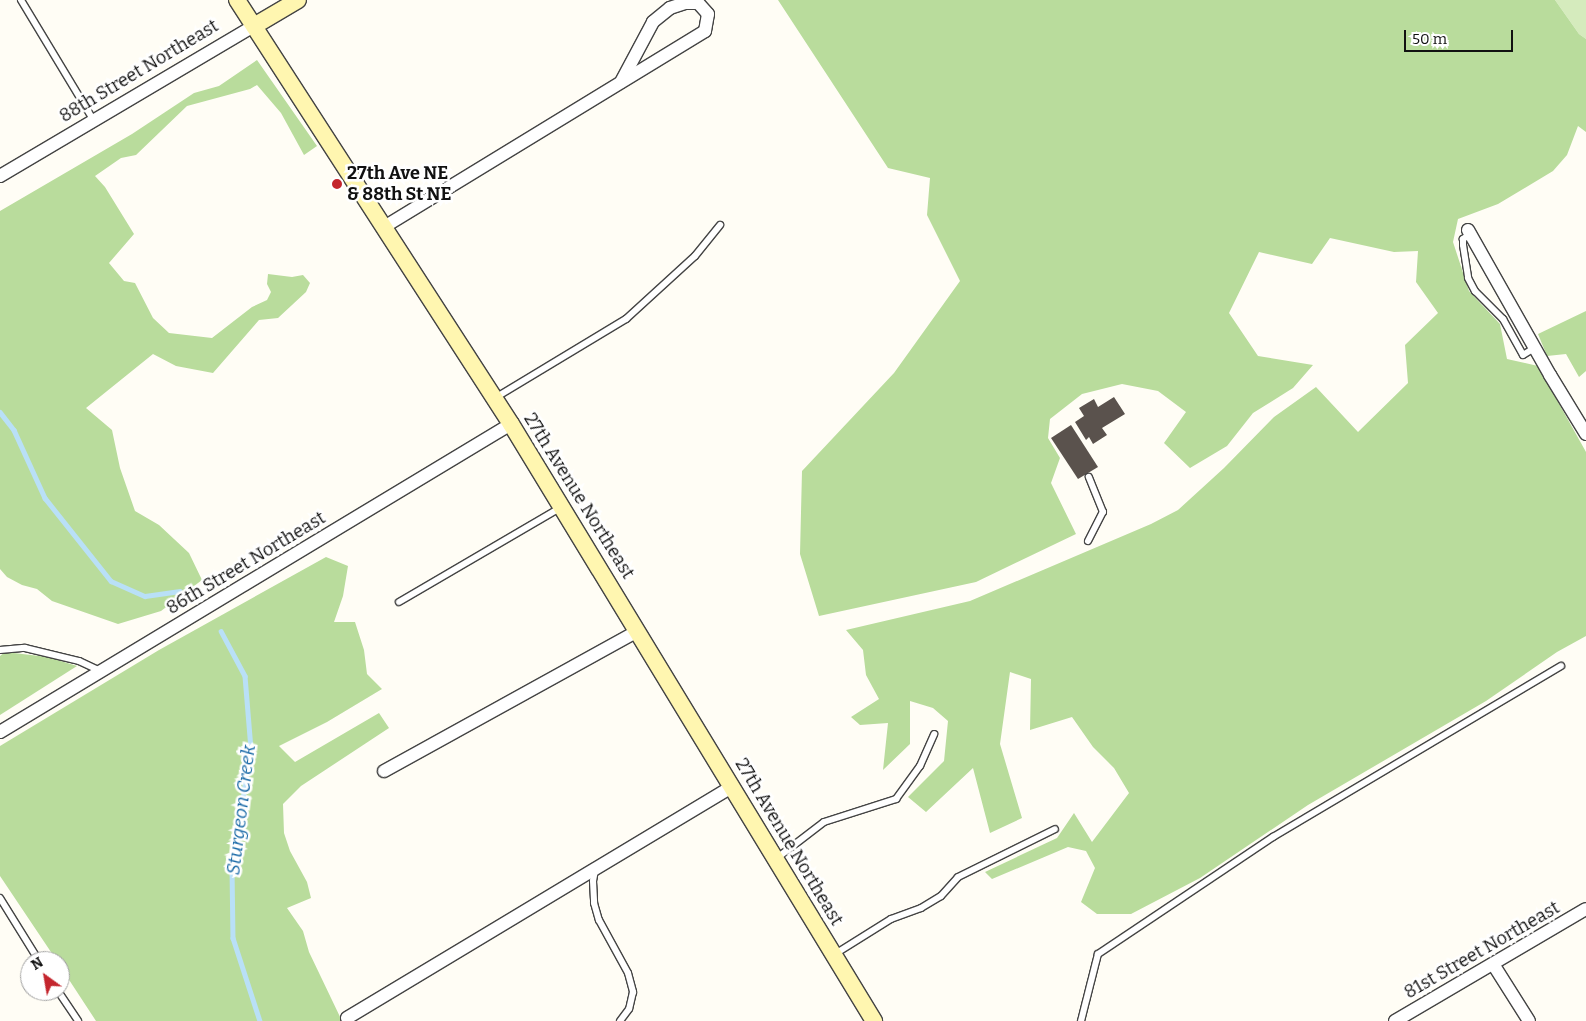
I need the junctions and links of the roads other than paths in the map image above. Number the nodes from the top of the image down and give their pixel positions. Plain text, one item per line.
1 (22, 0) edge
2 (238, 0) edge
3 (298, 0) edge
4 (254, 26) junction
5 (621, 82) junction
6 (94, 120) junction
7 (0, 176) edge
8 (720, 225) dead end
9 (384, 227) junction
10 (1469, 232) joint
11 (1534, 348) junction
12 (494, 398) junction
13 (511, 424) junction
14 (1586, 434) edge
15 (1089, 477) dead end
16 (562, 507) junction
17 (1088, 541) dead end
18 (399, 602) dead end
19 (638, 631) junction
20 (0, 650) edge
21 (1561, 666) dead end
22 (102, 671) junction
23 (0, 732) edge
24 (934, 734) dead end
25 (384, 771) dead end
26 (732, 787) junction
27 (1055, 828) dead end
28 (776, 859) junction
29 (595, 869) junction
30 (0, 898) edge
31 (1586, 910) edge
32 (33, 951) edge
33 (834, 955) junction
34 (1493, 964) junction
35 (65, 1001) edge
36 (348, 1018) dead end
37 (78, 1021) edge
38 (620, 1021) edge
39 (874, 1021) edge
40 (1081, 1021) edge
41 (1396, 1021) edge
42 (1529, 1021) edge

1 - 6 lane
2 - 4 street, 27th Avenue Northeast
3 - 4 street, 88th Street Northeast
4 - 6 street, 88th Street Northeast
4 - 9 street, 27th Avenue Northeast
5 - 5 street
5 - 9 street
6 - 7 street, 88th Street Northeast
8 - 12 lane
9 - 12 street, 27th Avenue Northeast
10 - 11 street
10 - 11 lane
11 - 14 street
12 - 13 street, 27th Avenue Northeast
13 - 16 street, 27th Avenue Northeast
13 - 22 street, 86th Street Northeast
15 - 17 lane
16 - 18 lane
16 - 19 street, 27th Avenue Northeast
19 - 25 street
19 - 26 street, 27th Avenue Northeast
20 - 22 lane
21 - 40 lane
22 - 23 street, 86th Street Northeast
24 - 28 lane
26 - 28 street, 27th Avenue Northeast
26 - 29 street
27 - 33 lane
28 - 33 street, 27th Avenue Northeast
29 - 36 street
29 - 38 lane
30 - 32 lane
31 - 34 street, 81st Street Northeast
33 - 39 street, 27th Avenue Northeast
34 - 41 street, 81st Street Northeast
34 - 42 street
35 - 37 lane

